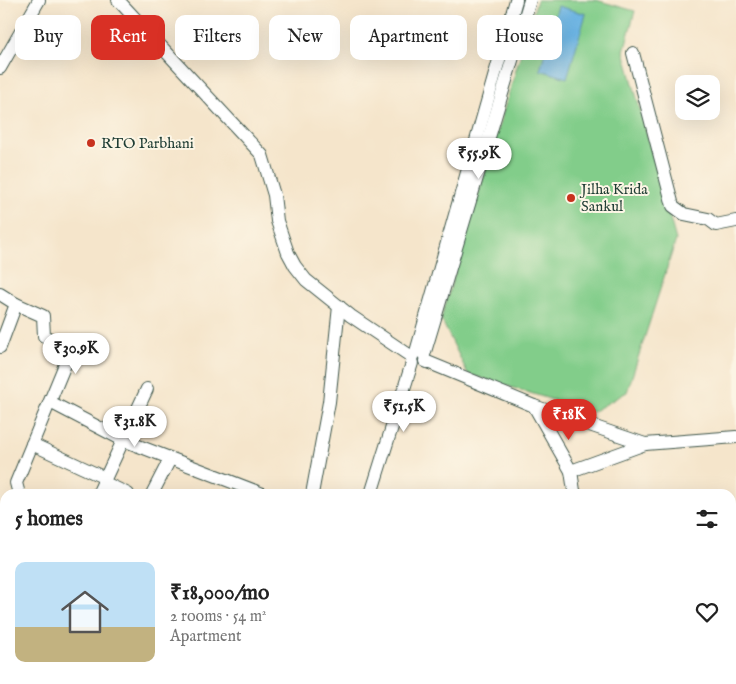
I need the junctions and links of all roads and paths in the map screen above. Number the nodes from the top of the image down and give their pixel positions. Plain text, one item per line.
1 (40, 0) edge
2 (118, 0) edge
3 (516, 0) edge
4 (530, 0) edge
5 (632, 53) dead end
6 (0, 68) edge
7 (498, 87) junction
8 (736, 221) edge
9 (0, 294) edge
10 (16, 304) junction
11 (339, 306) junction
12 (0, 347) edge
13 (418, 359) junction
14 (146, 390) dead end
15 (50, 402) junction
16 (534, 406) junction
17 (736, 437) edge
18 (123, 440) junction
19 (32, 444) junction
20 (645, 444) junction
21 (170, 459) junction
22 (570, 471) junction
23 (227, 482) junction
24 (102, 485) edge
25 (18, 489) edge
26 (155, 489) edge
27 (224, 489) edge
28 (247, 489) edge
29 (313, 489) edge
30 (373, 489) edge
31 (380, 489) edge
32 (574, 489) edge

1 - 6 street
2 - 11 street
3 - 7 street
4 - 7 street
5 - 8 street
7 - 13 street
9 - 10 street
10 - 12 street
10 - 15 street
11 - 13 street
11 - 29 street
13 - 16 street
13 - 30 street
13 - 31 street
14 - 18 street
15 - 18 street
15 - 19 street
16 - 20 street
16 - 22 street
17 - 20 street
18 - 21 street
18 - 24 street
19 - 24 street
19 - 25 street
20 - 22 street
21 - 23 street
21 - 26 street
22 - 32 street
23 - 27 street
23 - 28 street

